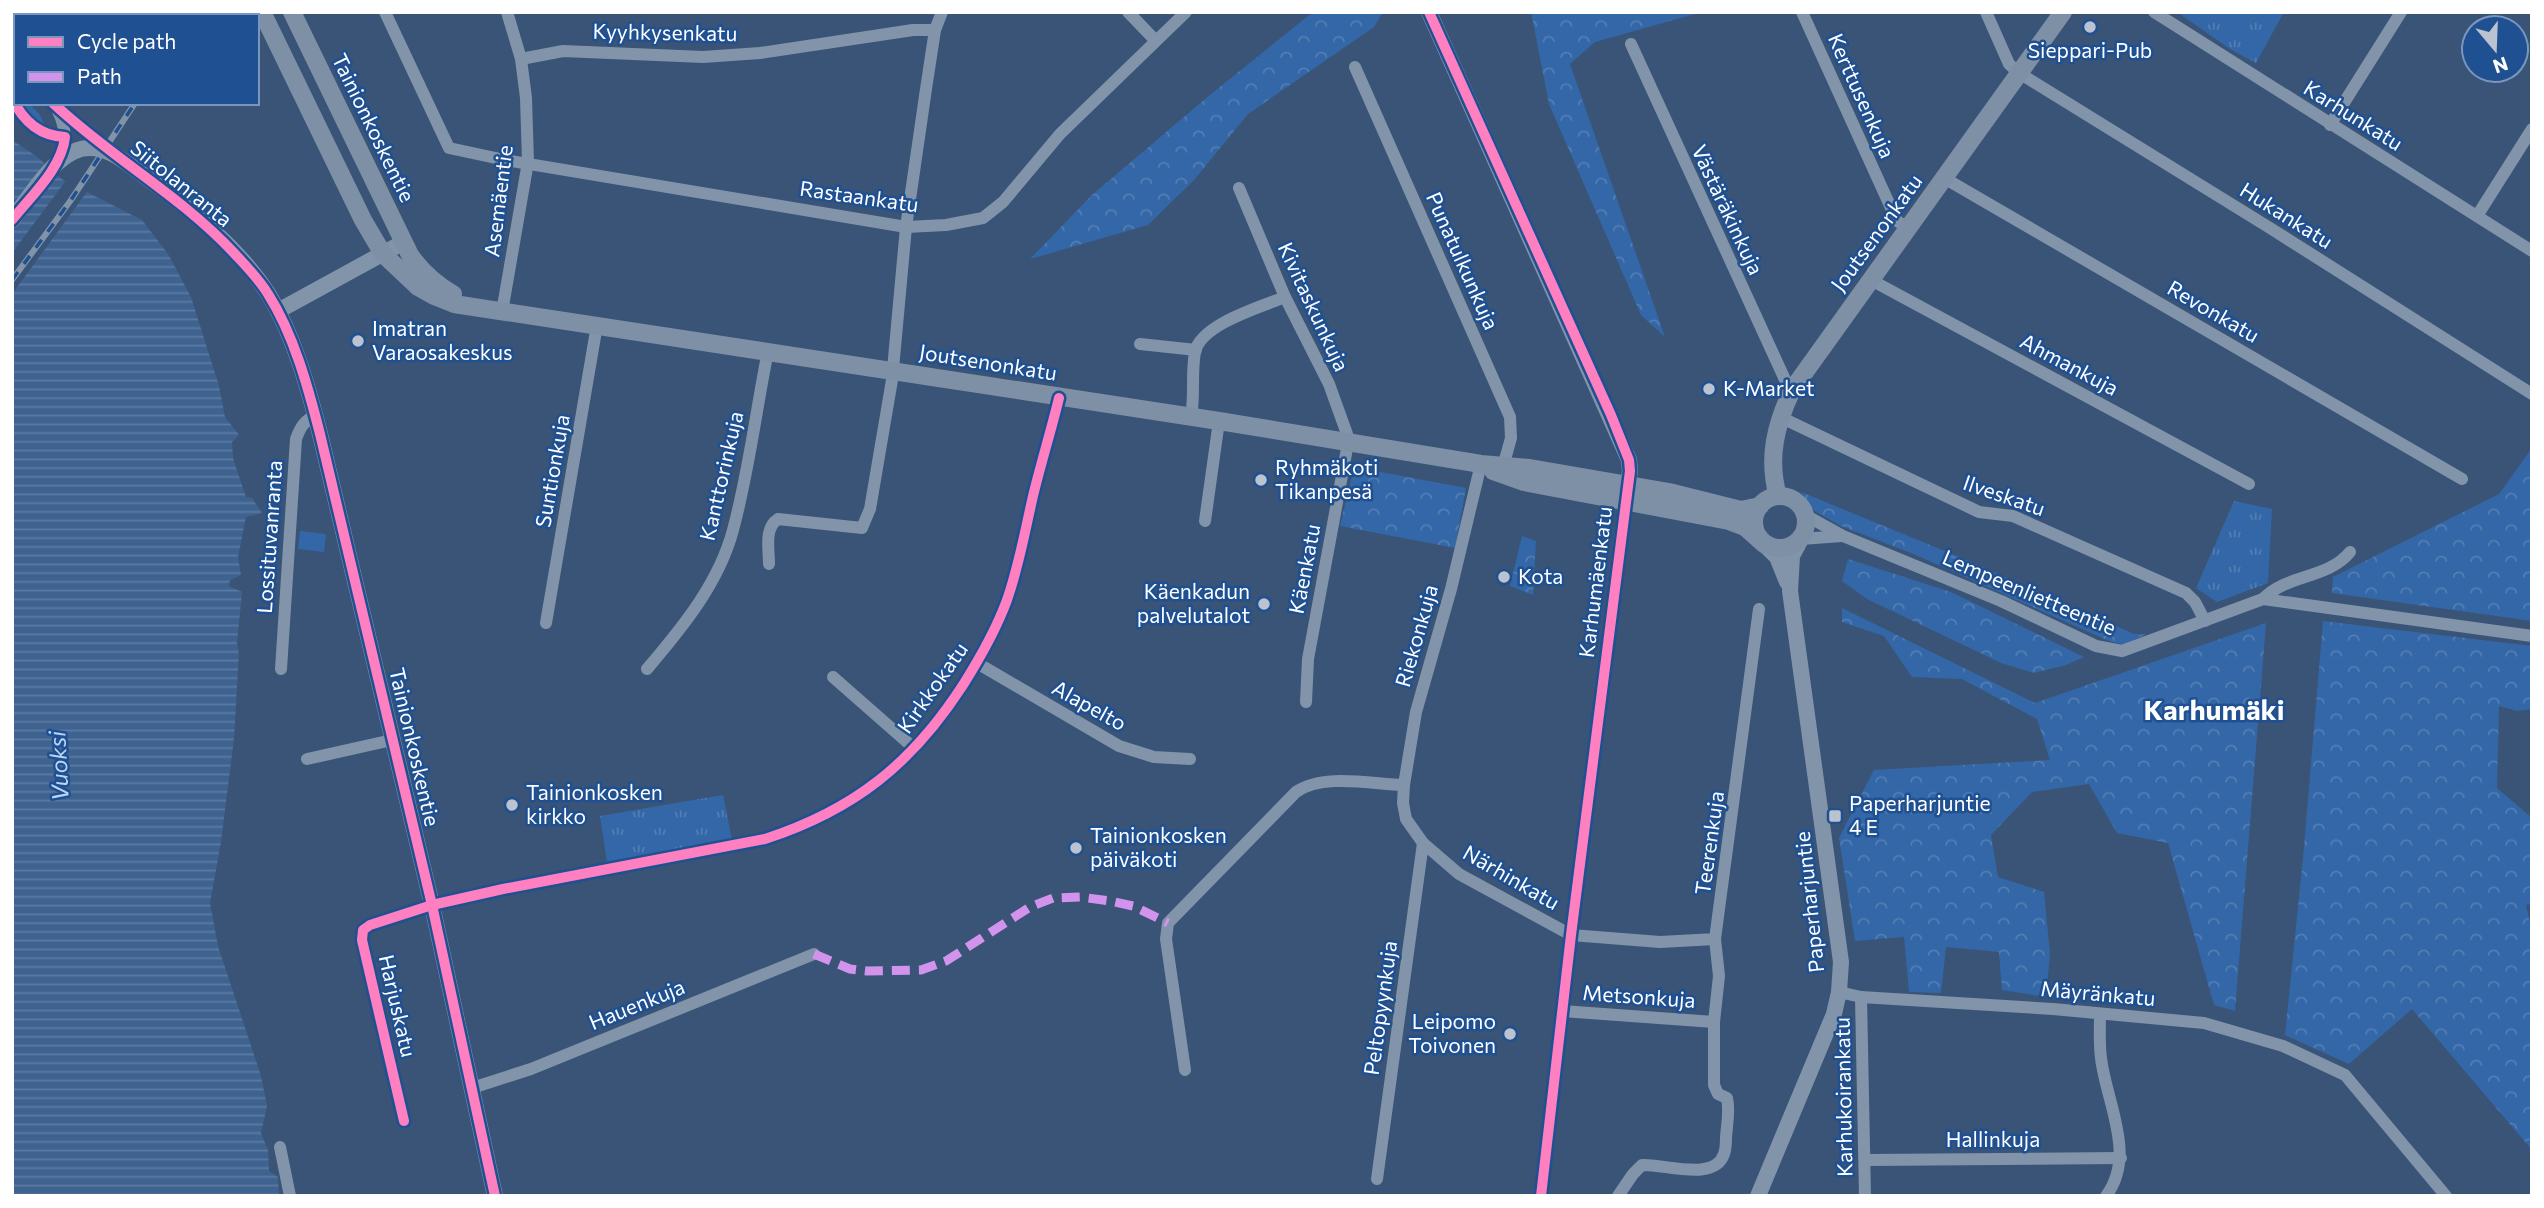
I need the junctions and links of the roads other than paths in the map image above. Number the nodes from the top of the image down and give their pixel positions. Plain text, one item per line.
1 (262, 12) edge
2 (292, 12) edge
3 (385, 12) edge
4 (507, 12) edge
5 (942, 12) edge
6 (1128, 12) edge
7 (1186, 12) edge
8 (1429, 12) edge
9 (1802, 12) edge
10 (1986, 12) edge
11 (2063, 12) edge
12 (2154, 12) edge
13 (2401, 12) edge
14 (935, 30) junction
15 (1155, 40) junction
16 (1631, 44) dead end
17 (521, 59) junction
18 (1356, 67) dead end
19 (2019, 73) junction
20 (54, 105) edge
21 (55, 105) edge
22 (2330, 125) junction
23 (2532, 129) edge
24 (111, 152) junction
25 (528, 162) junction
26 (55, 165) junction
27 (1944, 178) junction
28 (1239, 188) dead end
29 (2477, 216) junction
30 (12, 220) edge
31 (906, 227) junction
32 (1908, 228) junction
33 (404, 242) junction
34 (2532, 251) edge
35 (383, 254) junction
36 (1871, 280) junction
37 (1285, 297) junction
38 (278, 311) junction
39 (495, 311) junction
40 (597, 325) junction
41 (1140, 344) dead end
42 (1196, 350) junction
43 (768, 351) junction
44 (893, 371) junction
45 (1793, 390) junction
46 (2532, 394) edge
47 (1059, 398) junction
48 (316, 416) junction
49 (1191, 417) junction
50 (1780, 417) junction
51 (1219, 421) junction
52 (1348, 443) junction
53 (1481, 464) junction
54 (1501, 470) junction
55 (2462, 479) dead end
56 (2249, 484) dead end
57 (1627, 493) junction
58 (1778, 496) junction
59 (1760, 506) junction
60 (1805, 515) junction
61 (1205, 521) dead end
62 (1843, 536) junction
63 (1801, 539) junction
64 (1764, 544) junction
65 (2350, 552) dead end
66 (769, 564) dead end
67 (1790, 591) junction
68 (2263, 599) junction
69 (1759, 609) dead end
70 (2204, 621) junction
71 (546, 623) dead end
72 (2532, 636) edge
73 (977, 663) junction
74 (281, 669) dead end
75 (646, 669) dead end
76 (833, 677) dead end
77 (1306, 702) dead end
78 (392, 740) junction
79 (915, 749) junction
80 (307, 759) dead end
81 (1190, 759) dead end
82 (1404, 785) junction
83 (1406, 819) joint
84 (1423, 843) junction
85 (432, 905) junction
86 (1571, 935) junction
87 (1715, 939) junction
88 (814, 954) dead end
89 (1839, 992) junction
90 (1860, 997) junction
91 (1562, 1011) junction
92 (2100, 1014) junction
93 (1714, 1022) junction
94 (1185, 1070) dead end
95 (472, 1088) junction
96 (404, 1121) dead end
97 (280, 1147) dead end
98 (2120, 1158) junction
99 (1866, 1160) junction
100 (1377, 1179) dead end
101 (290, 1196) edge
102 (495, 1196) edge
103 (1541, 1196) edge
104 (1618, 1196) edge
105 (1758, 1196) edge
106 (1865, 1196) edge
107 (2106, 1196) edge
108 (2446, 1196) edge

1 - 35 main road
2 - 33 main road, Tainionkoskentie
3 - 25 street, Rastaankatu
4 - 17 street, Asemäentie
5 - 14 street
6 - 15 street
7 - 15 street, Rastaankatu
8 - 57 street, Karhumäenkatu
9 - 32 street, Kerttusenkuja
10 - 19 street
11 - 19 main road, Joutsenonkatu
12 - 22 street, Karhunkatu
13 - 22 street
14 - 17 street, Kyyhkysenkatu
14 - 31 street
15 - 31 street, Rastaankatu
16 - 45 street, Västäräkinkuja
17 - 25 street, Asemäentie
18 - 54 street, Punatulkunkuja
19 - 27 main road, Joutsenonkatu
19 - 46 street, Hukankatu
20 - 26 street
21 - 24 street
22 - 29 street, Karhunkatu
23 - 29 street
24 - 26 street
24 - 38 street, Siitolanranta
25 - 31 street, Rastaankatu
25 - 39 street, Asemäentie
26 - 30 street
27 - 32 main road, Joutsenonkatu
27 - 55 street, Revonkatu
28 - 37 street, Kivitaskunkuja
29 - 34 street, Karhunkatu
31 - 44 street
32 - 36 main road, Joutsenonkatu
33 - 35 street
33 - 39 main road, Joutsenonkatu
35 - 38 street
35 - 39 main road, Joutsenonkatu
36 - 45 main road, Joutsenonkatu
36 - 56 street, Ahmankuja
37 - 42 street
37 - 52 street, Kivitaskunkuja
38 - 48 street, Tainionkoskentie
39 - 40 main road, Joutsenonkatu
40 - 43 main road, Joutsenonkatu
40 - 71 street, Suntionkuja
41 - 42 street
42 - 49 street
43 - 44 main road, Joutsenonkatu
43 - 75 street, Kanttorinkuja
44 - 47 main road, Joutsenonkatu
44 - 66 street
45 - 50 main road, Joutsenonkatu
47 - 49 main road, Joutsenonkatu
47 - 73 street, Kirkkokatu
48 - 74 street, Lossituvanranta
48 - 78 street, Tainionkoskentie
49 - 51 main road, Joutsenonkatu
50 - 58 main road, Joutsenonkatu
50 - 70 street, Ilveskatu
51 - 52 main road, Joutsenonkatu
51 - 61 street
52 - 53 main road, Joutsenonkatu
52 - 77 street, Käenkatu
53 - 54 main road, Joutsenonkatu
53 - 82 street, Riekonkuja
54 - 57 main road, Joutsenonkatu
57 - 59 main road, Joutsenonkatu
57 - 64 main road, Joutsenonkatu
57 - 86 street, Karhumäenkatu
58 - 59 main road
58 - 60 main road
59 - 64 main road
60 - 62 street, Lempeenlietteentie
60 - 63 main road
62 - 63 street, Lempeenlietteentie
62 - 70 street, Lempeenlietteentie
63 - 64 main road
63 - 67 street, Paperharjuntie
64 - 67 street, Paperharjuntie
65 - 68 street
67 - 89 street, Paperharjuntie
68 - 70 street, Lempeenlietteentie
68 - 72 street, Lempeenlietteentie
69 - 87 street, Teerenkuja
73 - 79 street, Kirkkokatu
73 - 81 street, Alapelto
76 - 79 street
78 - 80 street
78 - 85 street, Tainionkoskentie
79 - 85 street, Kirkkokatu
82 - 83 street, Riekonkuja
82 - 94 street
83 - 84 street, Närhinkatu
84 - 86 street, Närhinkatu
84 - 100 street, Peltopyynkuja
85 - 95 street, Tainionkoskentie
85 - 96 street, Harjuskatu
86 - 87 street
86 - 91 street, Karhumäenkatu
87 - 93 street, Metsonkuja
88 - 95 street, Hauenkuja
89 - 90 street, Mäyränkatu
89 - 105 street, Paperharjuntie
90 - 92 street, Mäyränkatu
90 - 99 street, Karhukoirankatu
91 - 93 street, Metsonkuja
91 - 103 street, Karhumäenkatu
92 - 98 street
92 - 108 street, Mäyränkatu
93 - 104 street
95 - 102 street, Tainionkoskentie
97 - 101 street
98 - 99 street, Hallinkuja
98 - 107 street
99 - 106 street, Karhukoirankatu

